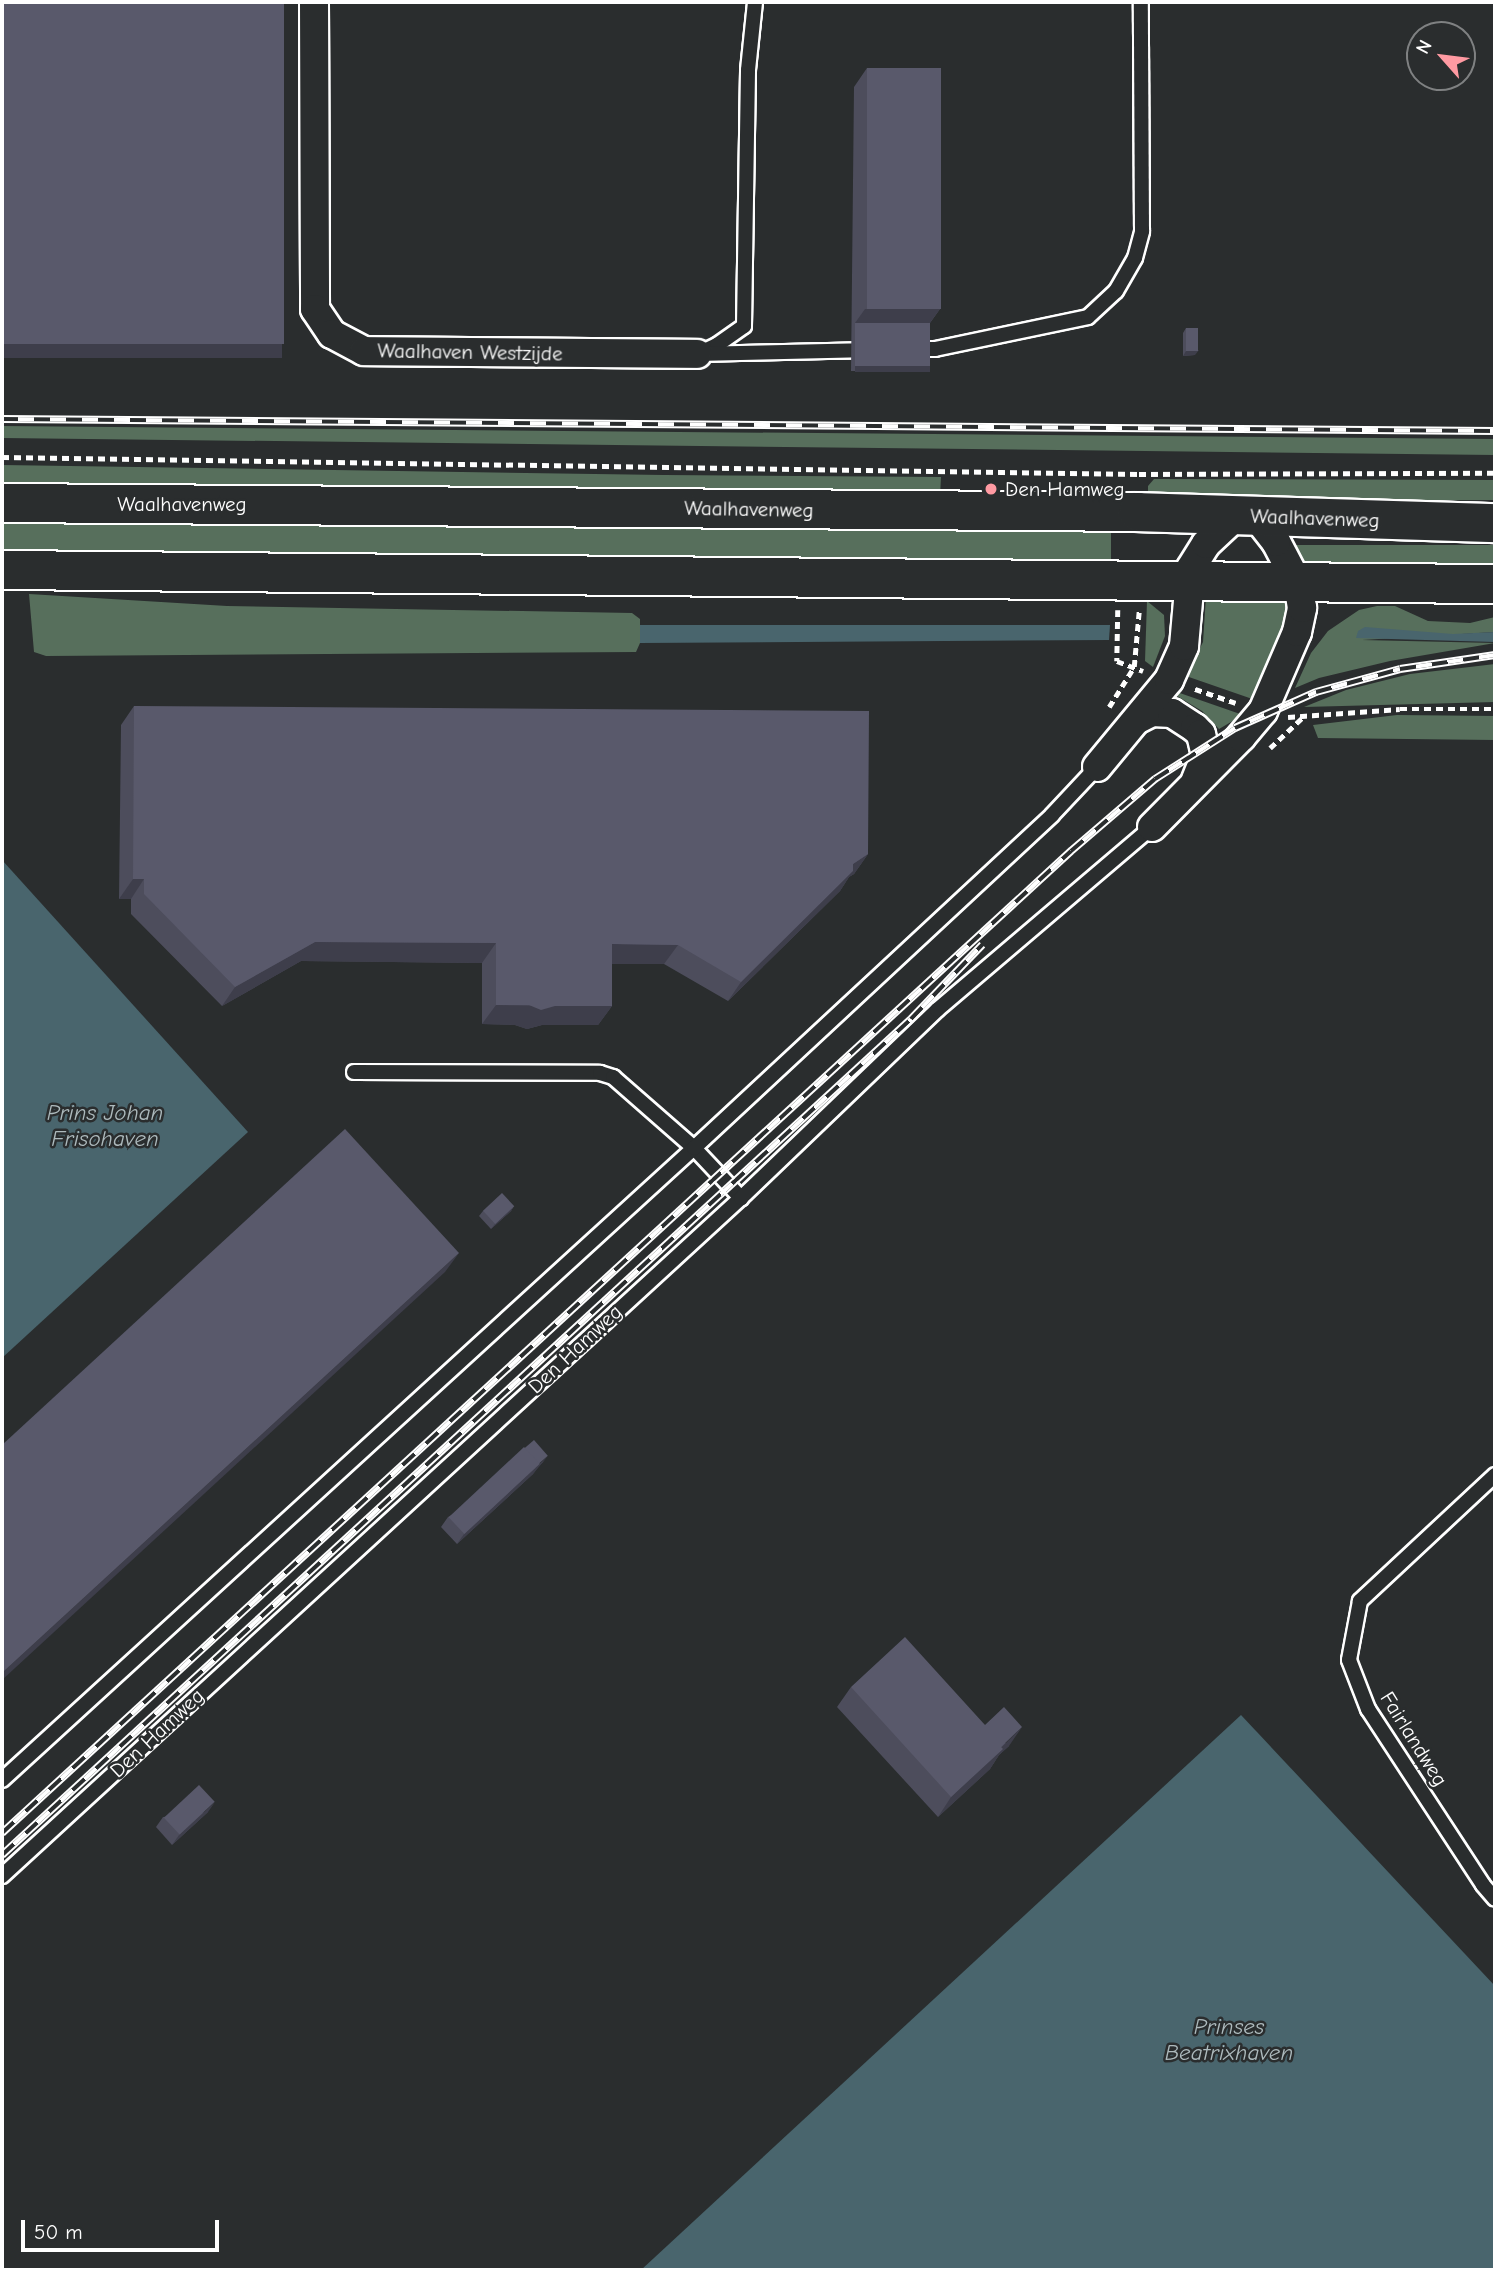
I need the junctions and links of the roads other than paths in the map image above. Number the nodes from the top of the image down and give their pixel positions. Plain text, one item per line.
1 (314, 2) edge
2 (755, 2) edge
3 (1141, 2) edge
4 (697, 354) junction
5 (2, 503) edge
6 (1246, 516) junction
7 (1495, 523) edge
8 (2, 570) edge
9 (1188, 582) junction
10 (1361, 583) junction
11 (1298, 584) junction
12 (1495, 584) edge
13 (1297, 632) junction
14 (1138, 719) junction
15 (1097, 767) joint
16 (1181, 797) junction
17 (1152, 827) joint
18 (354, 1072) dead end
19 (694, 1148) junction
20 (741, 1198) junction
21 (1495, 1475) edge
22 (2, 1780) edge
23 (2, 1875) edge
24 (1495, 1899) edge

1 - 4 street, Waalhaven Westzijde
2 - 4 lane
3 - 4 lane
5 - 6 street, Waalhavenweg
6 - 7 street, Waalhavenweg
6 - 9 street
6 - 11 street
8 - 9 street
9 - 11 street
9 - 14 street
10 - 11 street
10 - 12 street
10 - 13 street
11 - 13 street
13 - 16 street
14 - 15 street
14 - 16 street
15 - 19 lane
16 - 17 street
17 - 20 lane, Den Hamweg
18 - 19 lane
19 - 20 lane
19 - 22 lane
20 - 23 lane, Den Hamweg
21 - 24 lane, Fairlandweg

